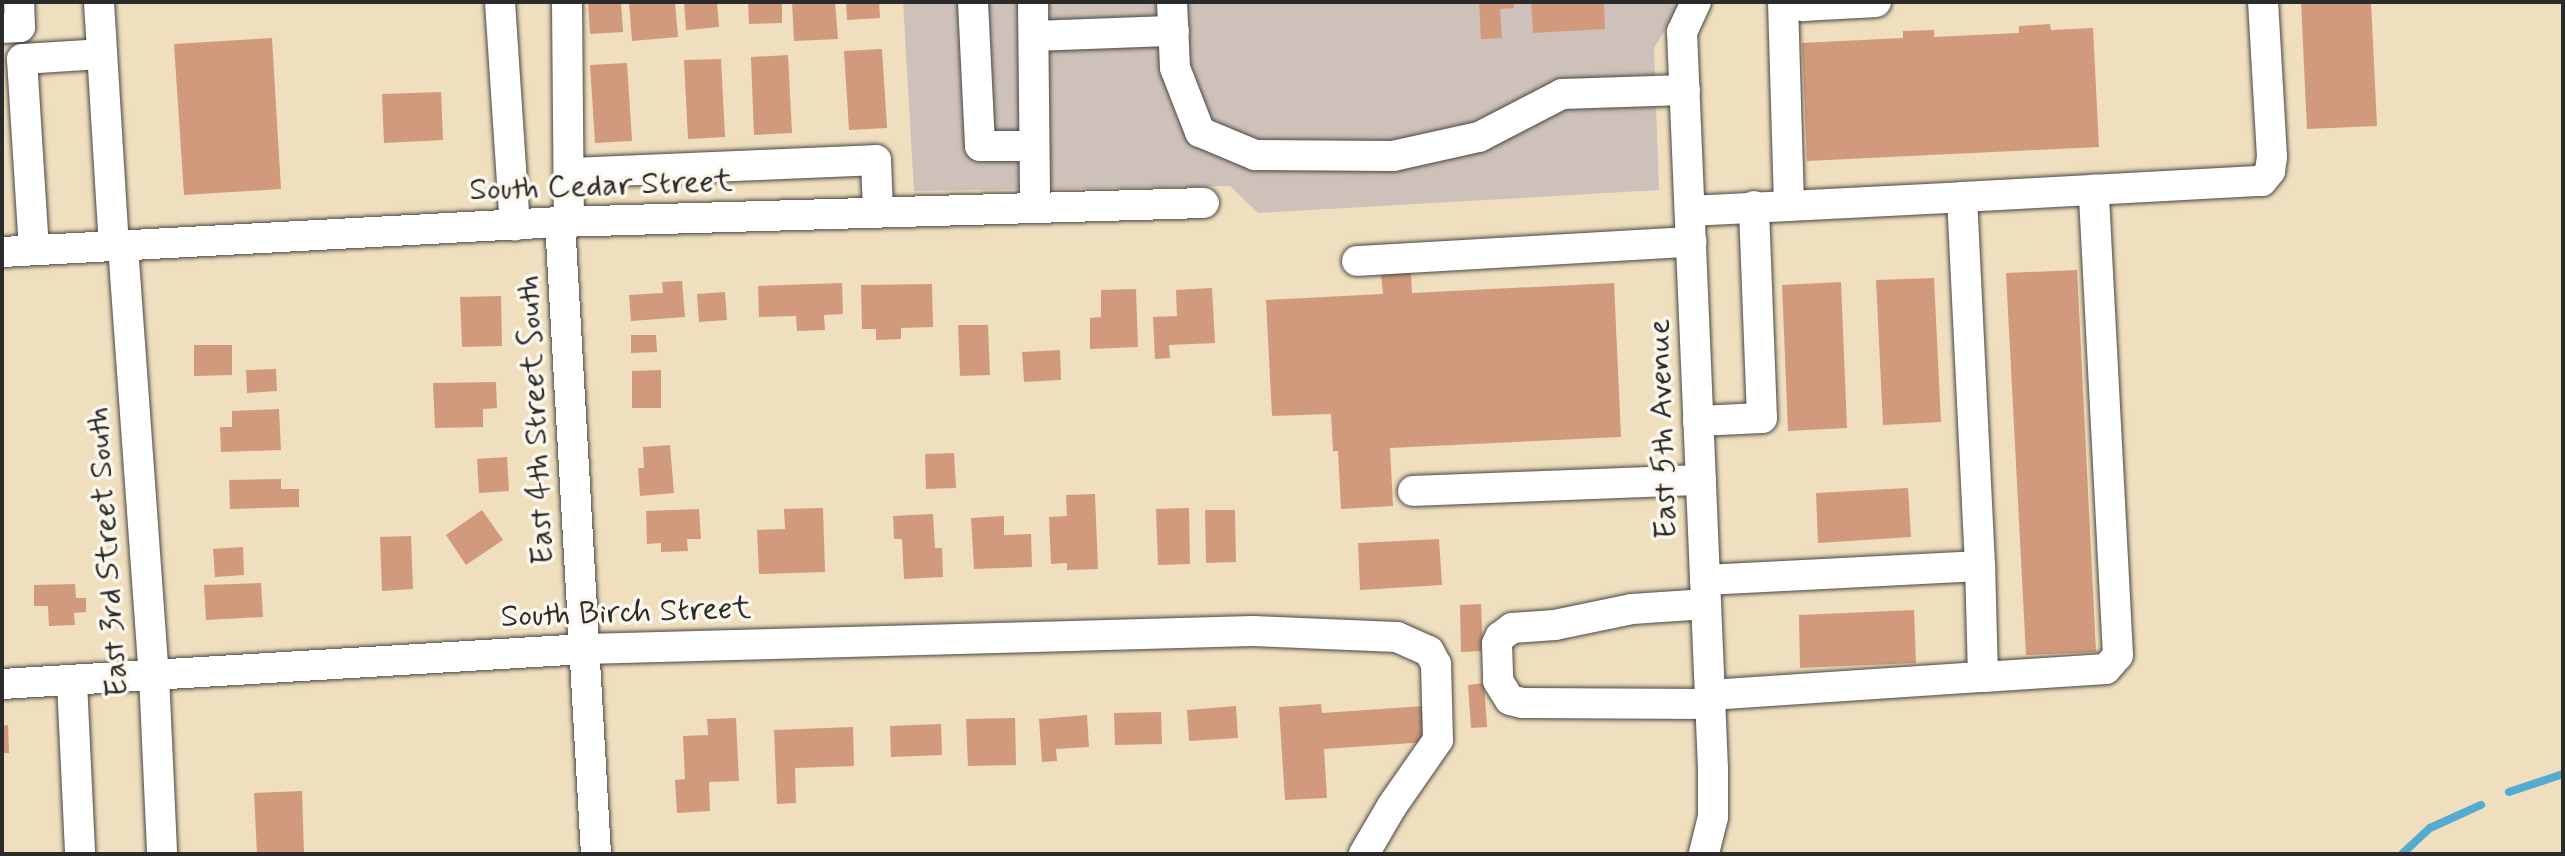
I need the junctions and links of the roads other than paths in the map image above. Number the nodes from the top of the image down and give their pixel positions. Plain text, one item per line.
1 (99, 2) edge
2 (500, 2) edge
3 (567, 2) edge
4 (973, 2) edge
5 (1033, 2) edge
6 (1696, 2) edge
7 (1783, 2) edge
8 (1793, 2) edge
9 (1876, 2) edge
10 (2263, 2) edge
11 (1173, 17) edge
12 (1035, 36) junction
13 (101, 54) junction
14 (1685, 90) junction
15 (1034, 146) junction
16 (569, 173) junction
17 (2094, 190) junction
18 (1962, 197) junction
19 (1204, 203) dead end
20 (1789, 204) junction
21 (1754, 206) junction
22 (1035, 208) junction
23 (1690, 211) junction
24 (878, 212) junction
25 (564, 222) junction
26 (515, 225) junction
27 (1691, 242) junction
28 (118, 246) junction
29 (34, 250) junction
30 (2, 252) edge
31 (1357, 261) dead end
32 (1698, 421) junction
33 (1701, 480) junction
34 (1413, 491) dead end
35 (1980, 566) junction
36 (1706, 592) junction
37 (585, 649) junction
38 (154, 675) junction
39 (1983, 677) junction
40 (72, 682) junction
41 (2, 684) edge
42 (1710, 699) junction
43 (80, 854) edge
44 (162, 854) edge
45 (596, 854) edge
46 (1364, 854) edge
47 (1704, 854) edge

1 - 13 street, East 3rd Street South
2 - 26 street
3 - 16 street, East 4th Street South
4 - 15 street
5 - 12 street
6 - 14 street, East 5th Avenue
7 - 20 street
8 - 9 street
10 - 17 street
11 - 12 street
11 - 14 street
12 - 15 street
13 - 28 street, East 3rd Street South
13 - 29 street
14 - 23 street, East 5th Avenue
15 - 22 street
16 - 24 street
16 - 25 street, East 4th Street South
17 - 18 street
17 - 39 street
18 - 20 street
18 - 35 street
19 - 22 street, South Cedar Street
20 - 21 street
21 - 23 street
21 - 32 street
22 - 24 street, South Cedar Street
23 - 27 street, East 5th Avenue
24 - 25 street, South Cedar Street
25 - 26 street, South Cedar Street
25 - 37 street, East 4th Street South
26 - 28 street, South Cedar Street
27 - 31 street
27 - 32 street, East 5th Avenue
28 - 29 street, South Cedar Street
28 - 38 street, East 3rd Street South
29 - 30 street, South Cedar Street
32 - 33 street, East 5th Avenue
33 - 34 street
33 - 36 street, East 5th Avenue
35 - 36 street
35 - 39 street
36 - 42 street, East 5th Avenue
36 - 42 street
37 - 38 street, South Birch Street
37 - 45 street, East 4th Street South
37 - 46 street, South Birch Street
38 - 40 street, South Birch Street
38 - 44 street, East 3rd Street South
39 - 42 street
40 - 41 street, South Birch Street
40 - 43 street
42 - 47 street, East 5th Avenue

